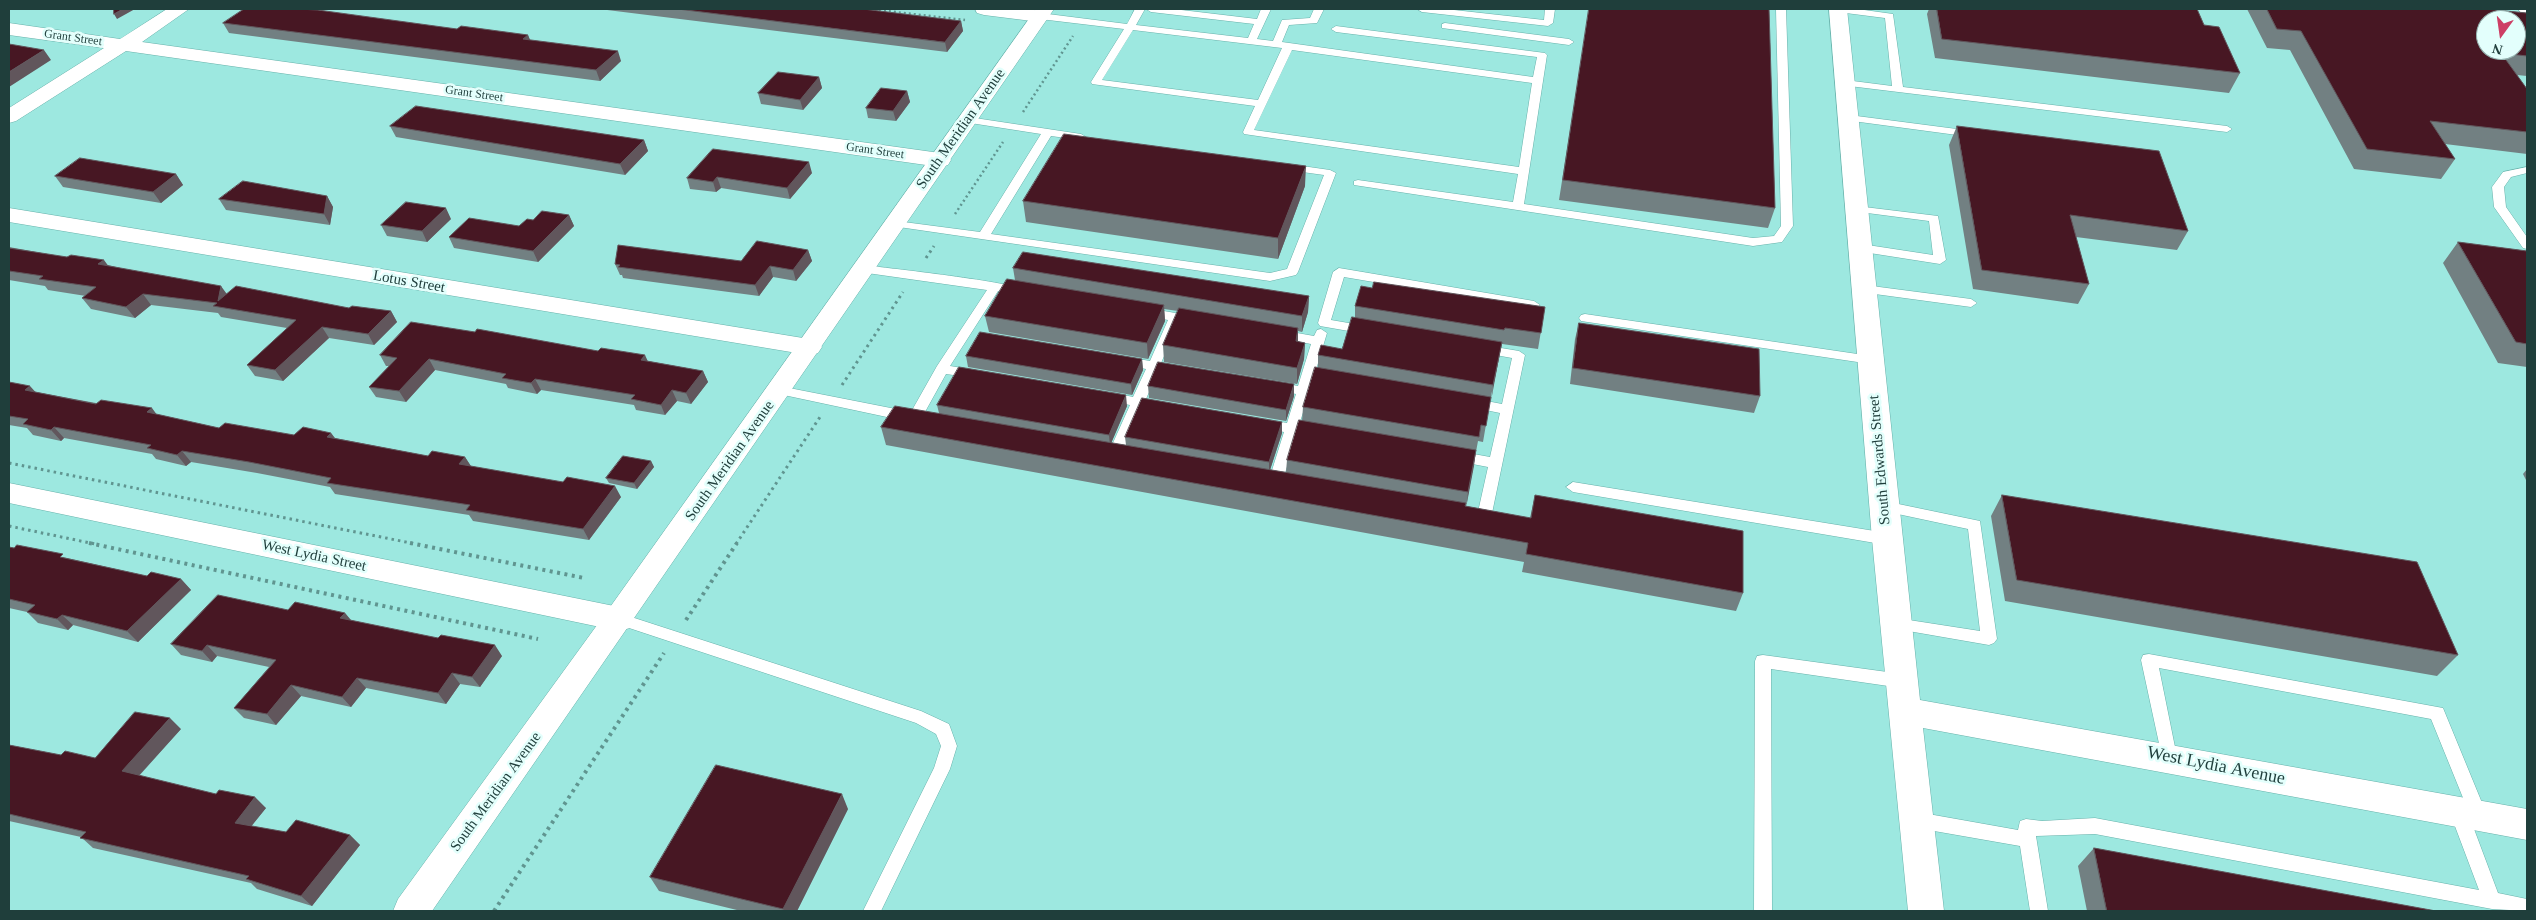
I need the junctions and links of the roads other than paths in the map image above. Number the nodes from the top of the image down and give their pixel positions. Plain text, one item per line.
1 (180, 9) edge
2 (984, 9) edge
3 (1140, 9) edge
4 (1151, 9) edge
5 (1266, 9) edge
6 (1319, 9) edge
7 (1422, 9) edge
8 (1550, 9) edge
9 (1781, 9) edge
10 (1838, 9) edge
11 (1043, 12) edge
12 (1449, 12) junction
13 (1260, 22) junction
14 (1445, 26) junction
15 (1130, 27) junction
16 (9, 29) edge
17 (1336, 29) dead end
18 (1251, 41) junction
19 (1440, 42) junction
20 (1569, 42) dead end
21 (123, 45) junction
22 (1276, 45) junction
23 (1288, 47) junction
24 (1538, 81) junction
25 (1845, 83) junction
26 (1898, 90) junction
27 (1260, 104) junction
28 (9, 117) edge
29 (1849, 118) junction
30 (968, 120) junction
31 (2227, 129) dead end
32 (1048, 132) junction
33 (1987, 136) edge
34 (1097, 139) edge
35 (940, 160) junction
36 (1272, 164) edge
37 (2527, 170) edge
38 (1523, 171) junction
39 (1358, 183) dead end
40 (1518, 206) junction
41 (1856, 209) junction
42 (9, 216) edge
43 (896, 224) junction
44 (984, 236) junction
45 (2527, 245) edge
46 (1861, 248) junction
47 (864, 269) junction
48 (995, 287) junction
49 (1864, 289) junction
50 (1033, 294) edge
51 (1971, 303) dead end
52 (1534, 305) edge
53 (1137, 311) edge
54 (1175, 317) junction
55 (1585, 318) dead end
56 (1204, 322) edge
57 (1324, 323) junction
58 (1270, 333) edge
59 (1383, 333) edge
60 (1318, 340) junction
61 (809, 347) junction
62 (1470, 347) edge
63 (1112, 359) edge
64 (1872, 360) junction
65 (1152, 365) junction
66 (942, 369) junction
67 (1190, 372) edge
68 (1307, 376) junction
69 (991, 377) edge
70 (1345, 382) edge
71 (1265, 384) edge
72 (779, 390) junction
73 (1303, 391) junction
74 (1097, 395) edge
75 (1136, 402) junction
76 (1460, 402) edge
77 (1175, 408) edge
78 (1507, 410) junction
79 (915, 418) junction
80 (930, 421) edge
81 (1253, 422) edge
82 (1292, 428) junction
83 (1330, 435) edge
84 (1115, 454) edge
85 (1447, 454) edge
86 (1496, 462) junction
87 (1270, 482) joint
88 (1291, 486) edge
89 (1573, 487) dead end
90 (9, 493) edge
91 (1884, 506) junction
92 (1465, 515) edge
93 (1886, 539) junction
94 (619, 620) junction
95 (1896, 624) junction
96 (1903, 696) junction
97 (2169, 757) junction
98 (2468, 814) junction
99 (1917, 820) junction
100 (2527, 824) edge
101 (2028, 840) junction
102 (2492, 901) junction
103 (2527, 907) edge
104 (411, 911) edge
105 (872, 911) edge
106 (1763, 911) edge
107 (1926, 911) edge
108 (2039, 911) edge

1 - 21 street
2 - 11 street
3 - 15 lane
4 - 13 lane
5 - 13 lane
6 - 22 lane
7 - 12 lane
8 - 12 lane
9 - 40 lane
10 - 25 street, South Edwards Street
10 - 26 lane
11 - 15 lane
11 - 30 street, South Meridian Avenue
12 - 14 lane
13 - 18 lane
14 - 19 lane
14 - 20 lane
15 - 18 lane
15 - 27 lane
16 - 21 street, Grant Street
17 - 19 lane
18 - 22 lane
19 - 24 lane
21 - 28 street
21 - 35 street, Grant Street
22 - 23 lane
23 - 24 lane
23 - 27 lane
24 - 38 lane
25 - 26 lane
25 - 29 street, South Edwards Street
26 - 31 lane
27 - 38 lane
29 - 33 lane
29 - 41 street, South Edwards Street
30 - 32 lane
30 - 35 street, South Meridian Avenue
32 - 34 lane
32 - 44 lane
35 - 43 street, South Meridian Avenue
36 - 44 lane
37 - 45 lane
38 - 40 lane
39 - 40 lane
41 - 46 street, South Edwards Street
41 - 46 lane
42 - 61 street, Lotus Street
43 - 44 lane
43 - 47 street, South Meridian Avenue
46 - 49 street, South Edwards Street
47 - 48 lane
47 - 61 street, South Meridian Avenue
48 - 50 lane
48 - 66 lane
49 - 51 lane
49 - 64 street, South Edwards Street
52 - 57 lane
53 - 54 lane
54 - 56 lane
54 - 65 lane
55 - 64 lane
57 - 59 lane
57 - 60 lane
58 - 60 lane
60 - 68 lane
61 - 72 street, South Meridian Avenue
62 - 78 lane
63 - 65 lane
64 - 91 street, South Edwards Street
65 - 67 lane
65 - 75 lane
66 - 69 lane
66 - 79 lane
68 - 70 lane
68 - 73 lane
71 - 73 lane
72 - 79 lane
72 - 94 street, South Meridian Avenue
73 - 82 lane
74 - 75 lane
75 - 77 lane
75 - 84 lane
76 - 78 lane
78 - 86 lane
79 - 80 lane
81 - 82 lane
82 - 83 lane
82 - 87 lane
85 - 86 lane
86 - 92 lane
87 - 88 lane
89 - 93 lane
90 - 94 street, West Lydia Street
91 - 93 street, South Edwards Street
91 - 95 lane
93 - 95 street, South Edwards Street
94 - 104 street, South Meridian Avenue
94 - 105 lane
95 - 96 street, South Edwards Street
96 - 97 street, West Lydia Avenue
96 - 99 street, South Edwards Street
96 - 106 lane
97 - 98 street, West Lydia Avenue
97 - 98 lane
98 - 100 street, West Lydia Avenue
98 - 102 lane
99 - 101 lane
99 - 107 street, South Edwards Street
101 - 102 lane
101 - 108 lane
102 - 103 lane

